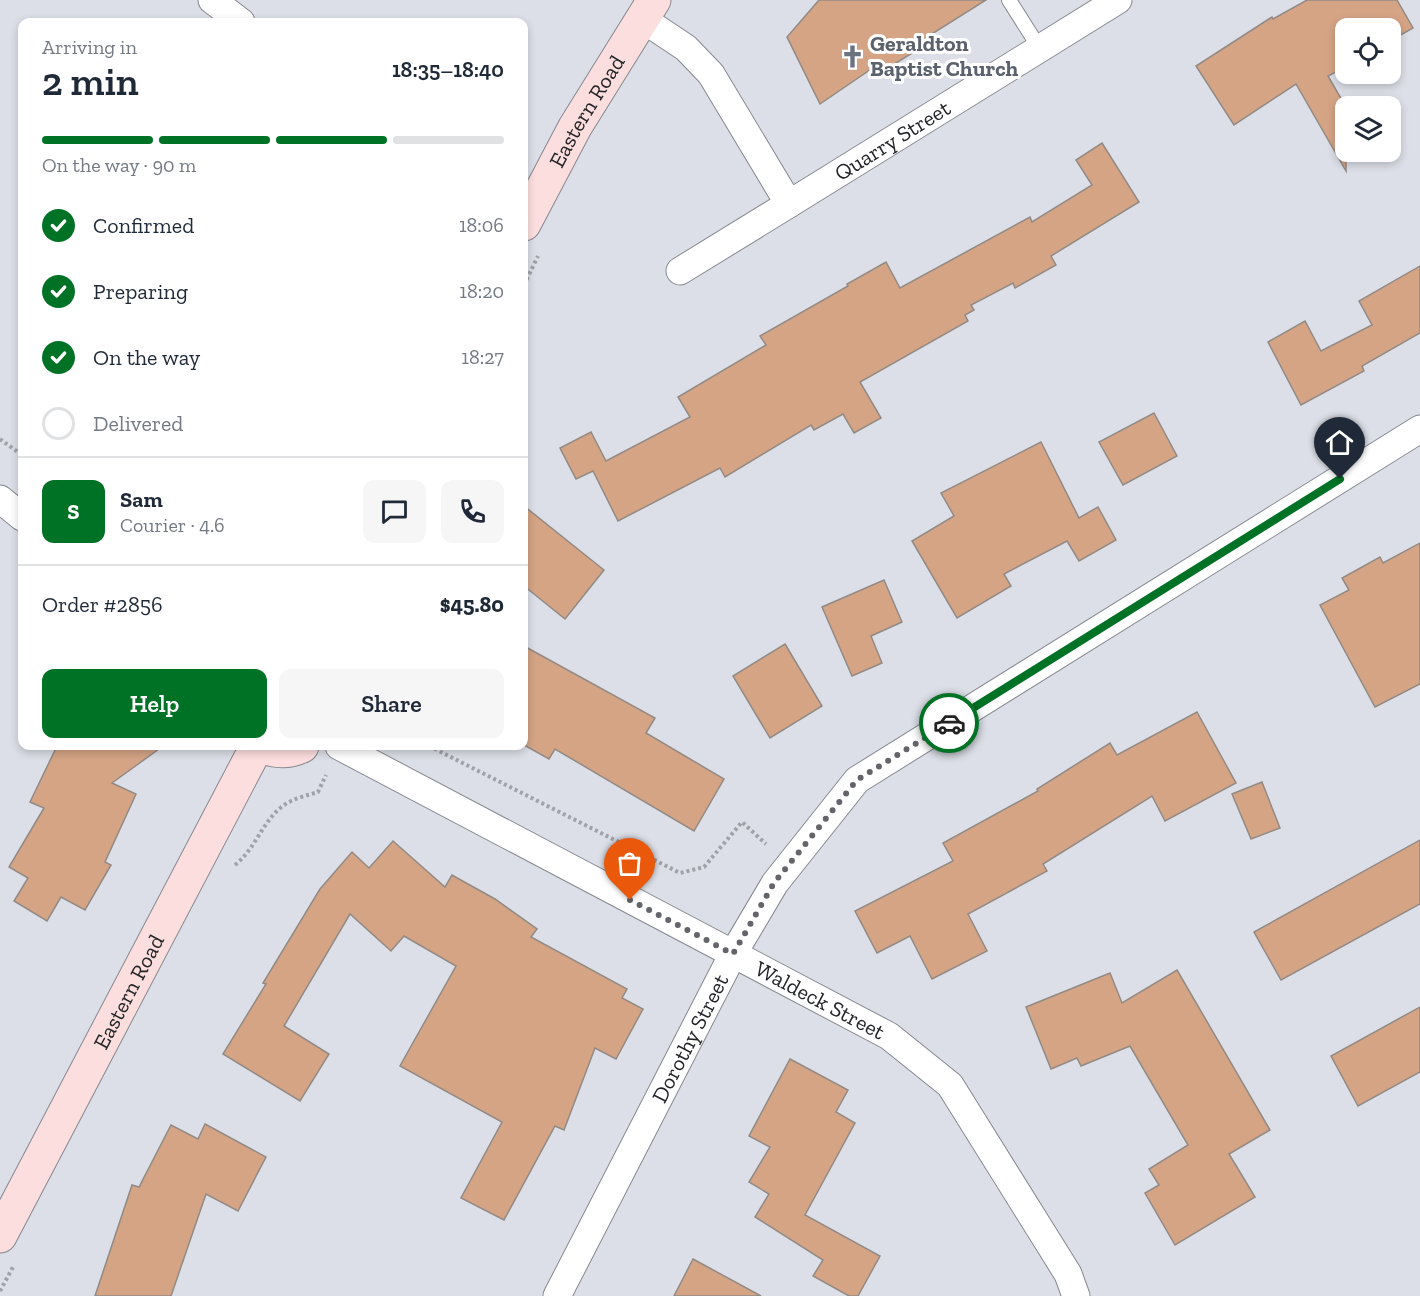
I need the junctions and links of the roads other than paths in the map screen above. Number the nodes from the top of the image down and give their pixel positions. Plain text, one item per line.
1 (212, 0) edge
2 (1009, 0) edge
3 (1118, 0) edge
4 (648, 9) edge
5 (236, 18) edge
6 (1040, 49) junction
7 (789, 204) junction
8 (528, 216) edge
9 (680, 271) dead end
10 (1420, 429) edge
11 (0, 499) edge
12 (18, 514) edge
13 (257, 750) edge
14 (269, 750) edge
15 (286, 750) edge
16 (347, 750) edge
17 (733, 954) junction
18 (0, 1236) edge
19 (557, 1296) edge
20 (1076, 1296) edge

1 - 5 street
2 - 6 lane
3 - 6 street, Quarry Street
4 - 7 street
4 - 8 street, Eastern Road
6 - 7 street, Quarry Street
7 - 9 street, Quarry Street
10 - 17 street, Dorothy Street
11 - 12 street
13 - 18 street, Eastern Road
14 - 15 street
16 - 17 street, Waldeck Street
17 - 19 street, Dorothy Street
17 - 20 street, Waldeck Street

